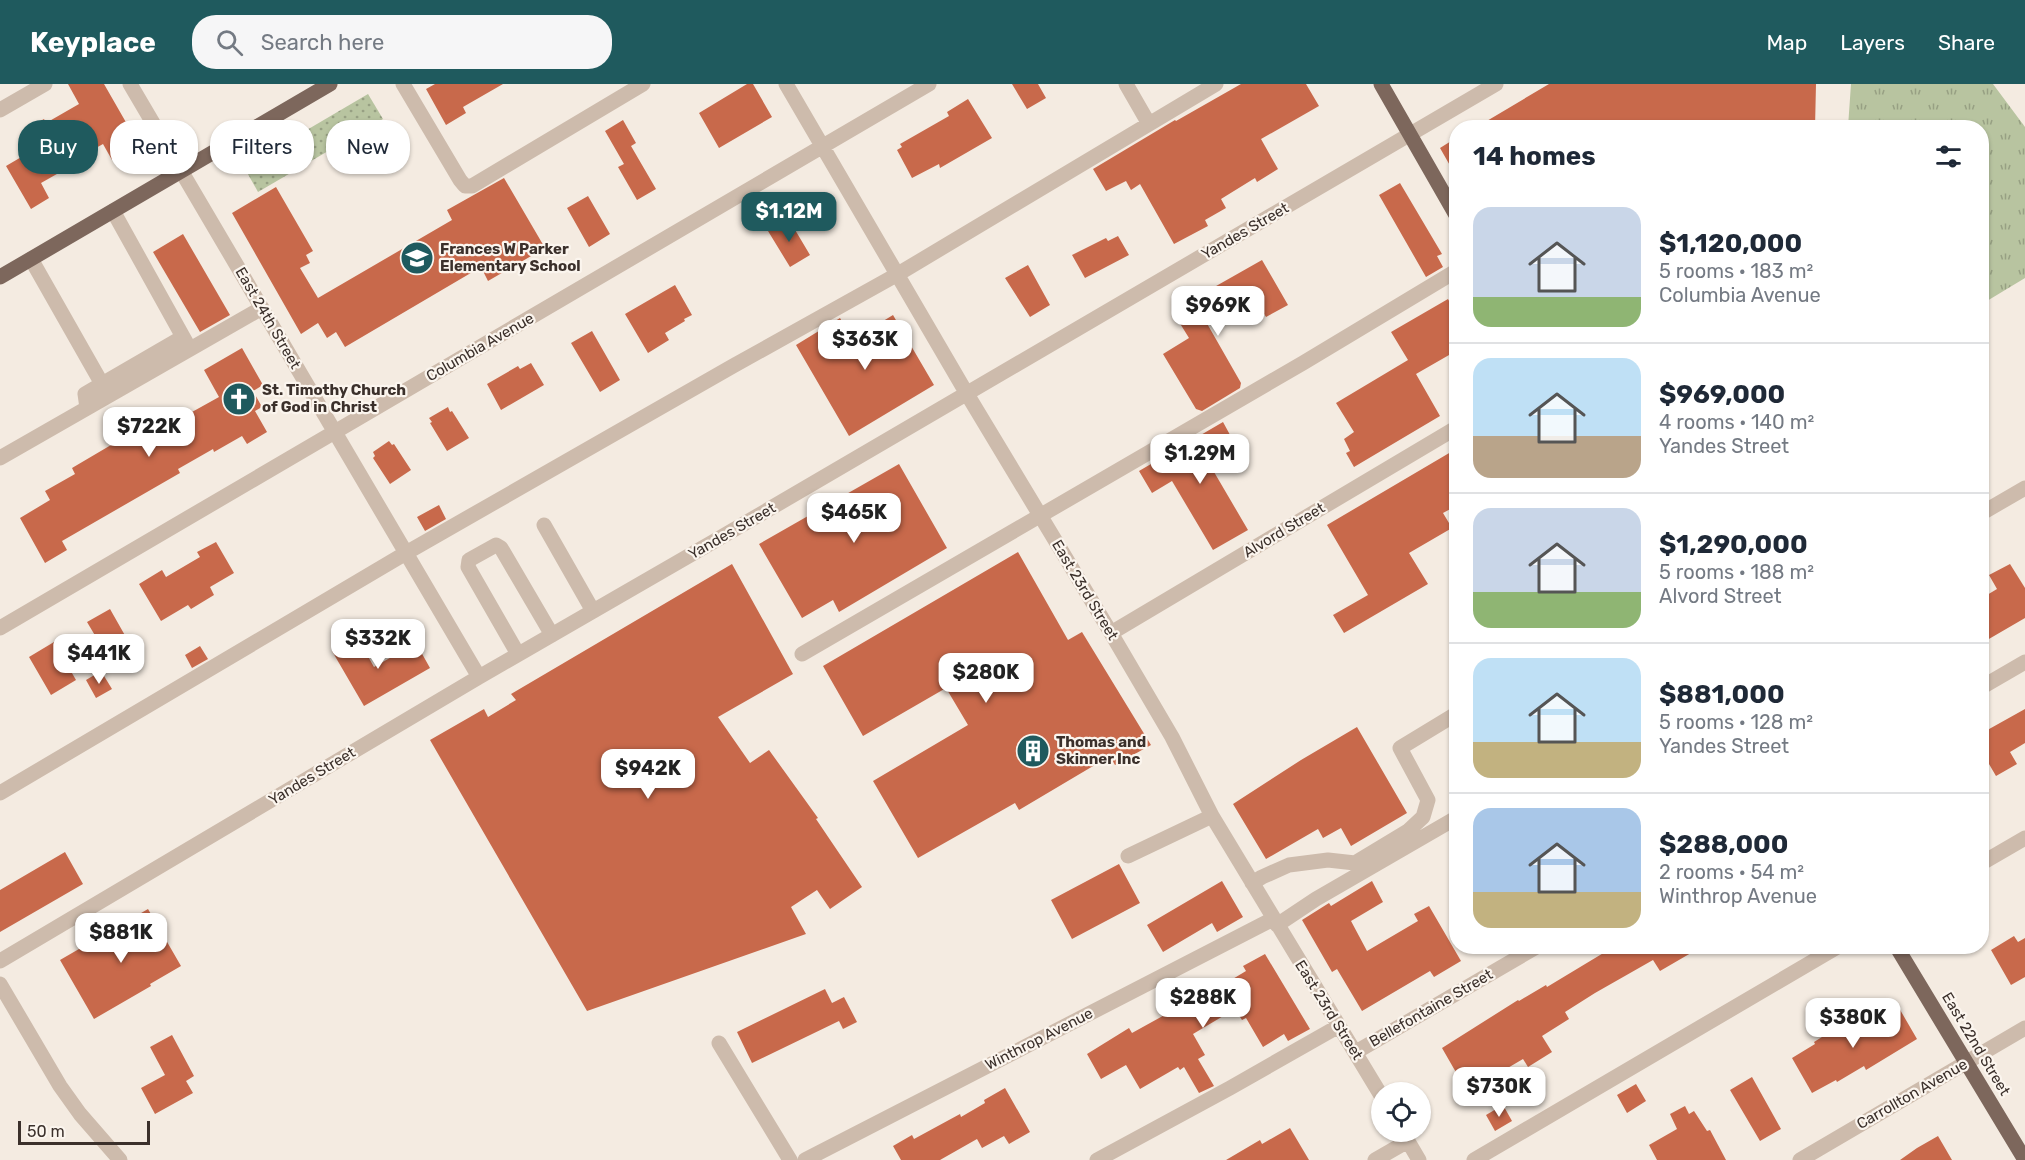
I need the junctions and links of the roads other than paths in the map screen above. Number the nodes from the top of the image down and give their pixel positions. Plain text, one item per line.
1 (45, 84) edge
2 (130, 84) edge
3 (330, 84) edge
4 (402, 84) edge
5 (643, 84) edge
6 (786, 84) edge
7 (929, 84) edge
8 (1126, 84) edge
9 (1216, 84) edge
10 (1381, 84) edge
11 (1496, 84) edge
12 (0, 110) edge
13 (152, 120) edge
14 (1149, 124) junction
15 (1410, 135) junction
16 (823, 146) junction
17 (198, 162) edge
18 (177, 174) edge
19 (184, 174) edge
20 (1449, 203) edge
21 (113, 211) junction
22 (31, 259) junction
23 (898, 274) junction
24 (1449, 276) edge
25 (0, 277) edge
26 (262, 308) junction
27 (187, 343) junction
28 (102, 384) junction
29 (967, 394) junction
30 (87, 408) junction
31 (335, 432) junction
32 (1449, 432) edge
33 (0, 458) edge
34 (2025, 488) edge
35 (1989, 509) edge
36 (1041, 516) junction
37 (544, 525) dead end
38 (406, 553) junction
39 (593, 611) junction
40 (0, 628) edge
41 (1111, 633) junction
42 (552, 635) junction
43 (518, 654) junction
44 (802, 654) dead end
45 (2025, 662) edge
46 (478, 677) junction
47 (1989, 683) edge
48 (1449, 718) edge
49 (0, 793) edge
50 (1212, 816) junction
51 (1449, 822) edge
52 (2025, 838) edge
53 (1128, 856) dead end
54 (1989, 859) edge
55 (1252, 883) junction
56 (1275, 922) junction
57 (1524, 954) edge
58 (1825, 954) edge
59 (1901, 954) edge
60 (0, 961) edge
61 (0, 984) edge
62 (1339, 1026) junction
63 (2025, 1028) edge
64 (719, 1043) dead end
65 (1356, 1052) junction
66 (1966, 1063) junction
67 (1374, 1082) edge
68 (1398, 1142) edge
69 (1408, 1142) edge
70 (120, 1160) edge
71 (790, 1160) edge
72 (805, 1160) edge
73 (1097, 1160) edge
74 (1376, 1160) edge
75 (1419, 1160) edge
76 (1474, 1160) edge
77 (1800, 1160) edge
78 (2025, 1160) edge

1 - 12 street
2 - 13 street, East 24th Street
3 - 17 main road
4 - 5 street
6 - 16 street, East 23rd Street
7 - 16 street, Columbia Avenue
8 - 14 street
9 - 14 street
10 - 15 main road
11 - 15 street, Yandes Street
14 - 23 street
15 - 20 main road
15 - 29 street, Yandes Street
16 - 23 street, East 23rd Street
16 - 31 street, Columbia Avenue
18 - 21 main road
19 - 26 street, East 24th Street
21 - 22 main road
21 - 27 street
22 - 25 main road
22 - 28 street
23 - 29 street, East 23rd Street
23 - 38 street
24 - 36 street
26 - 27 street
26 - 31 street, East 24th Street
27 - 28 street
27 - 30 street
28 - 30 street
29 - 36 street, East 23rd Street
29 - 39 street, Yandes Street
30 - 33 street
31 - 38 street, East 24th Street
31 - 40 street, Columbia Avenue
32 - 41 street, Alvord Street
34 - 35 street
36 - 41 street, East 23rd Street
36 - 44 street
37 - 39 street
38 - 46 street, East 24th Street
38 - 49 street
39 - 42 street, Yandes Street
41 - 50 street, East 23rd Street
42 - 43 street, Yandes Street
42 - 43 street
43 - 46 street, Yandes Street
45 - 47 street
46 - 60 street, Yandes Street
48 - 55 street
50 - 53 street
50 - 55 street, East 23rd Street
51 - 56 street, Winthrop Avenue
52 - 54 street
55 - 56 street, East 23rd Street
56 - 62 street, East 23rd Street
56 - 72 street, Winthrop Avenue
57 - 65 street, Bellefontaine Street
58 - 76 street
59 - 66 main road, East 22nd Street
61 - 70 street
62 - 65 street, East 23rd Street
62 - 73 street
63 - 66 street, Carrollton Avenue
64 - 71 street
65 - 67 street, East 23rd Street
66 - 77 street, Carrollton Avenue
66 - 78 main road, East 22nd Street
68 - 74 street
69 - 75 street

